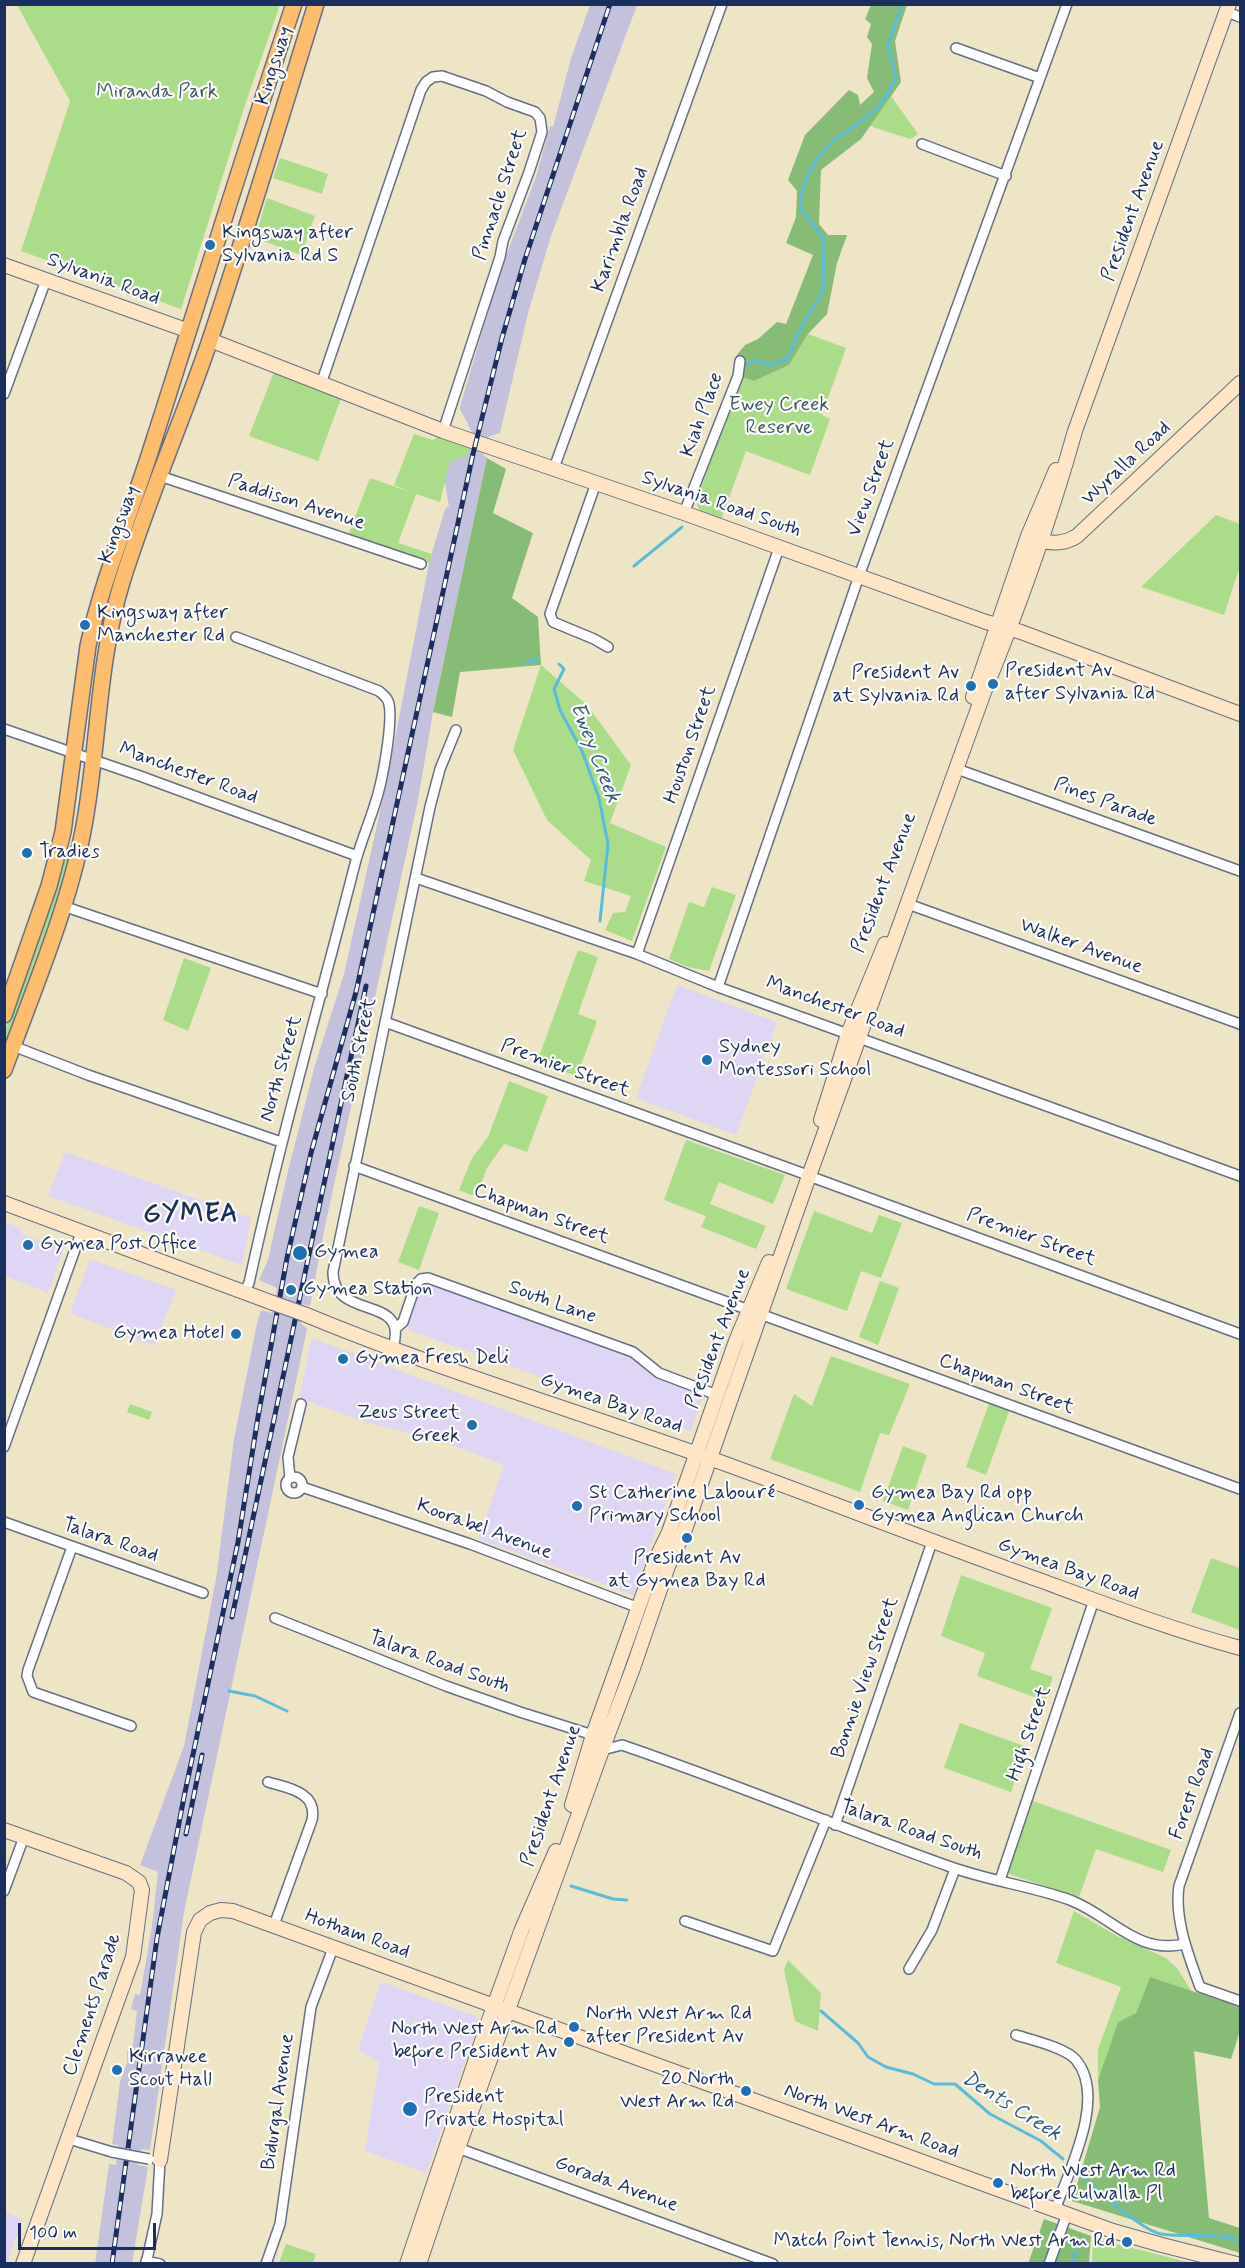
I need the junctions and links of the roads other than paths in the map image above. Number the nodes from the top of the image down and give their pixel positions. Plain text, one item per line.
1 (294, 4) edge
2 (316, 4) edge
3 (722, 4) edge
4 (1067, 4) edge
5 (1228, 8) edge
6 (1240, 17) edge
7 (956, 48) dead end
8 (1040, 78) junction
9 (922, 144) dead end
10 (1006, 176) junction
11 (4, 265) edge
12 (46, 280) junction
13 (189, 331) junction
14 (210, 340) junction
15 (740, 362) dead end
16 (1240, 382) edge
17 (321, 384) junction
18 (4, 394) edge
19 (442, 431) junction
20 (554, 468) junction
21 (160, 476) junction
22 (596, 483) junction
23 (684, 513) junction
24 (1034, 538) junction
25 (779, 548) junction
26 (421, 564) dead end
27 (859, 576) junction
28 (1003, 627) junction
29 (236, 637) dead end
30 (608, 647) dead end
31 (1240, 714) edge
32 (4, 729) edge
33 (456, 730) dead end
34 (75, 753) junction
35 (93, 760) junction
36 (957, 769) junction
37 (357, 856) junction
38 (1240, 871) edge
39 (416, 878) junction
40 (908, 903) junction
41 (63, 906) junction
42 (637, 954) junction
43 (718, 987) junction
44 (322, 994) junction
45 (4, 1015) edge
46 (385, 1022) junction
47 (1240, 1024) edge
48 (854, 1036) junction
49 (13, 1046) junction
50 (4, 1070) edge
51 (281, 1142) junction
52 (354, 1167) junction
53 (805, 1174) junction
54 (1240, 1176) edge
55 (4, 1203) edge
56 (81, 1233) junction
57 (244, 1292) junction
58 (755, 1312) junction
59 (396, 1328) junction
60 (1240, 1334) edge
61 (393, 1347) junction
62 (717, 1395) junction
63 (301, 1404) dead end
64 (4, 1447) edge
65 (696, 1454) junction
66 (710, 1459) junction
67 (1240, 1489) edge
68 (4, 1522) edge
69 (932, 1542) junction
70 (72, 1546) junction
71 (203, 1593) dead end
72 (1094, 1600) junction
73 (645, 1610) junction
74 (275, 1618) dead end
75 (1240, 1648) edge
76 (633, 1668) junction
77 (1240, 1713) edge
78 (613, 1718) junction
79 (131, 1726) dead end
80 (593, 1735) junction
81 (622, 1745) junction
82 (602, 1750) junction
83 (268, 1782) dead end
84 (831, 1823) junction
85 (4, 1830) edge
86 (24, 1837) junction
87 (955, 1869) junction
88 (1000, 1880) junction
89 (4, 1891) edge
90 (685, 1921) dead end
91 (274, 1925) junction
92 (1185, 1944) junction
93 (333, 1948) junction
94 (909, 1969) dead end
95 (1240, 2001) edge
96 (501, 2009) junction
97 (1016, 2035) dead end
98 (69, 2139) junction
99 (452, 2146) junction
100 (155, 2159) junction
101 (1061, 2212) junction
102 (146, 2262) edge
103 (23, 2264) edge
104 (160, 2264) edge
105 (266, 2264) edge
106 (407, 2264) edge
107 (419, 2264) edge
108 (773, 2264) edge
109 (1049, 2264) edge
110 (1237, 2264) edge

1 - 13 main road, Kingsway
2 - 14 main road, Kingsway
3 - 20 street, Karimbla Road
4 - 8 street, View Street
5 - 6 street
5 - 24 street, President Avenue
7 - 8 street
8 - 10 street, View Street
9 - 10 street
10 - 27 street, View Street
11 - 12 street, Sylvania Road
12 - 13 street, Sylvania Road
12 - 18 street
13 - 14 main road, Sylvania Road South
13 - 34 main road, Kingsway
14 - 17 street, Sylvania Road South
14 - 21 main road, Kingsway
15 - 23 street, Kiah Place
16 - 24 street, Wyralla Road
17 - 19 street, Sylvania Road South
17 - 19 street, Pinnacle Street
19 - 20 street, Sylvania Road South
20 - 22 street, Sylvania Road South
21 - 26 street, Paddison Avenue
21 - 35 main road, Kingsway
22 - 23 street, Sylvania Road South
22 - 30 street
23 - 25 street, Sylvania Road South
24 - 28 street, President Avenue
25 - 27 street, Sylvania Road South
25 - 42 street, Houston Street
27 - 28 street, Sylvania Road South
27 - 43 street, View Street
28 - 31 street, Sylvania Road South
28 - 36 street, President Avenue
28 - 48 street, President Avenue
29 - 37 street, North Street
32 - 34 street, Manchester Road
33 - 39 street, South Street
34 - 35 street, Manchester Road
34 - 45 main road, Kingsway
35 - 37 street, Manchester Road
35 - 41 main road, Kingsway
36 - 38 street, Pines Parade
36 - 40 street, President Avenue
37 - 44 street, North Street
39 - 42 street, Manchester Road
39 - 46 street, South Street
40 - 47 street, Walker Avenue
40 - 48 street, President Avenue
41 - 44 street
41 - 49 main road, Kingsway
42 - 43 street, Manchester Road
43 - 48 street, Manchester Road
44 - 51 street, North Street
46 - 52 street, South Street
46 - 53 street, Premier Street
48 - 53 street, President Avenue
48 - 54 street, Manchester Road
49 - 50 main road, Kingsway
49 - 51 street
51 - 57 street, North Street
52 - 58 street, Chapman Street
52 - 59 street, South Street
53 - 58 street, President Avenue
53 - 60 street, Premier Street
55 - 56 street, Gymea Bay Road
56 - 57 street, Gymea Bay Road
56 - 64 street
57 - 61 street, Gymea Bay Road, bridge
58 - 62 street, President Avenue
58 - 66 street, President Avenue
58 - 67 street, Chapman Street
59 - 61 street
59 - 62 street, South Lane
61 - 65 street, Gymea Bay Road
62 - 65 street, President Avenue
63 - 73 street, Koorabel Avenue
65 - 66 street, Gymea Bay Road
65 - 73 street, President Avenue
66 - 69 street, Gymea Bay Road
66 - 73 street, President Avenue
68 - 70 street, Talara Road
69 - 72 street, Gymea Bay Road
69 - 84 street, Bonnie View Street
70 - 71 street, Talara Road
70 - 79 street
72 - 75 street, Gymea Bay Road
72 - 88 street, High Street
73 - 76 street, President Avenue
73 - 80 street, President Avenue
74 - 80 street, Talara Road South
76 - 78 street, President Avenue
76 - 80 street
77 - 92 street, Forest Road
78 - 81 street
78 - 82 street, President Avenue
80 - 96 street, President Avenue
81 - 82 street
81 - 84 street, Talara Road South
82 - 96 street, President Avenue
83 - 91 street
84 - 87 street, Talara Road South
84 - 90 street, Bonnie View Street
85 - 86 street
86 - 89 street
86 - 98 street, Clements Parade
87 - 88 street, Talara Road South
87 - 94 street
88 - 92 street, Talara Road South
91 - 93 street, Hotham Road
91 - 100 street, Hotham Road
92 - 95 street
93 - 96 street, Hotham Road
93 - 105 street, Bidurgal Avenue
96 - 99 street, President Avenue
96 - 101 street, North West Arm Road
97 - 101 street
98 - 100 street, bridge
98 - 103 street, Clements Parade
99 - 106 street, President Avenue
99 - 107 street, President Avenue
99 - 108 street, Gorada Avenue
100 - 102 street
101 - 109 street
101 - 110 street, North West Arm Road
102 - 104 street

